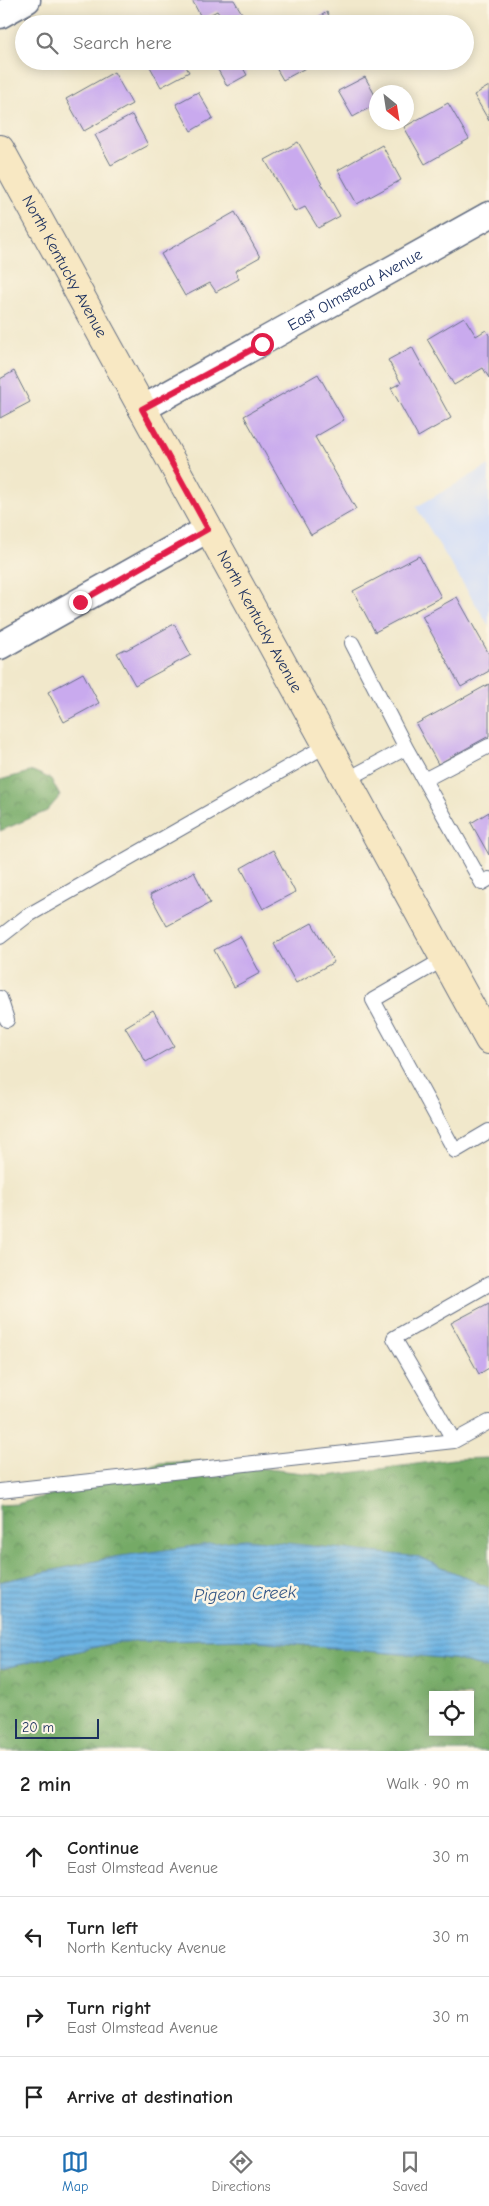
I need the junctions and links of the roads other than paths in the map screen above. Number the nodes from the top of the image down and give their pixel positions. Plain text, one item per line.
1 (27, 0) edge
2 (0, 15) edge
3 (0, 149) edge
4 (489, 215) edge
5 (142, 409) junction
6 (208, 529) junction
7 (352, 643) dead end
8 (0, 646) edge
9 (327, 745) junction
10 (489, 746) edge
11 (406, 748) junction
12 (346, 780) junction
13 (424, 780) junction
14 (489, 878) edge
15 (0, 937) edge
16 (444, 959) junction
17 (0, 998) edge
18 (7, 1020) dead end
19 (489, 1040) edge
20 (489, 1131) edge
21 (489, 1284) edge
22 (489, 1422) edge
23 (454, 1441) junction
24 (0, 1491) edge

1 - 2 street
3 - 5 street, North Kentucky Avenue
4 - 5 street, East Olmstead Avenue
5 - 6 street, North Kentucky Avenue
6 - 8 street
6 - 9 street, North Kentucky Avenue
7 - 11 lane
9 - 12 street, North Kentucky Avenue
9 - 15 lane
10 - 13 lane
11 - 12 lane
11 - 13 lane
12 - 16 street, North Kentucky Avenue
13 - 14 lane
16 - 19 street, North Kentucky Avenue
16 - 20 lane
17 - 18 lane
21 - 23 lane
22 - 23 lane
23 - 24 lane

